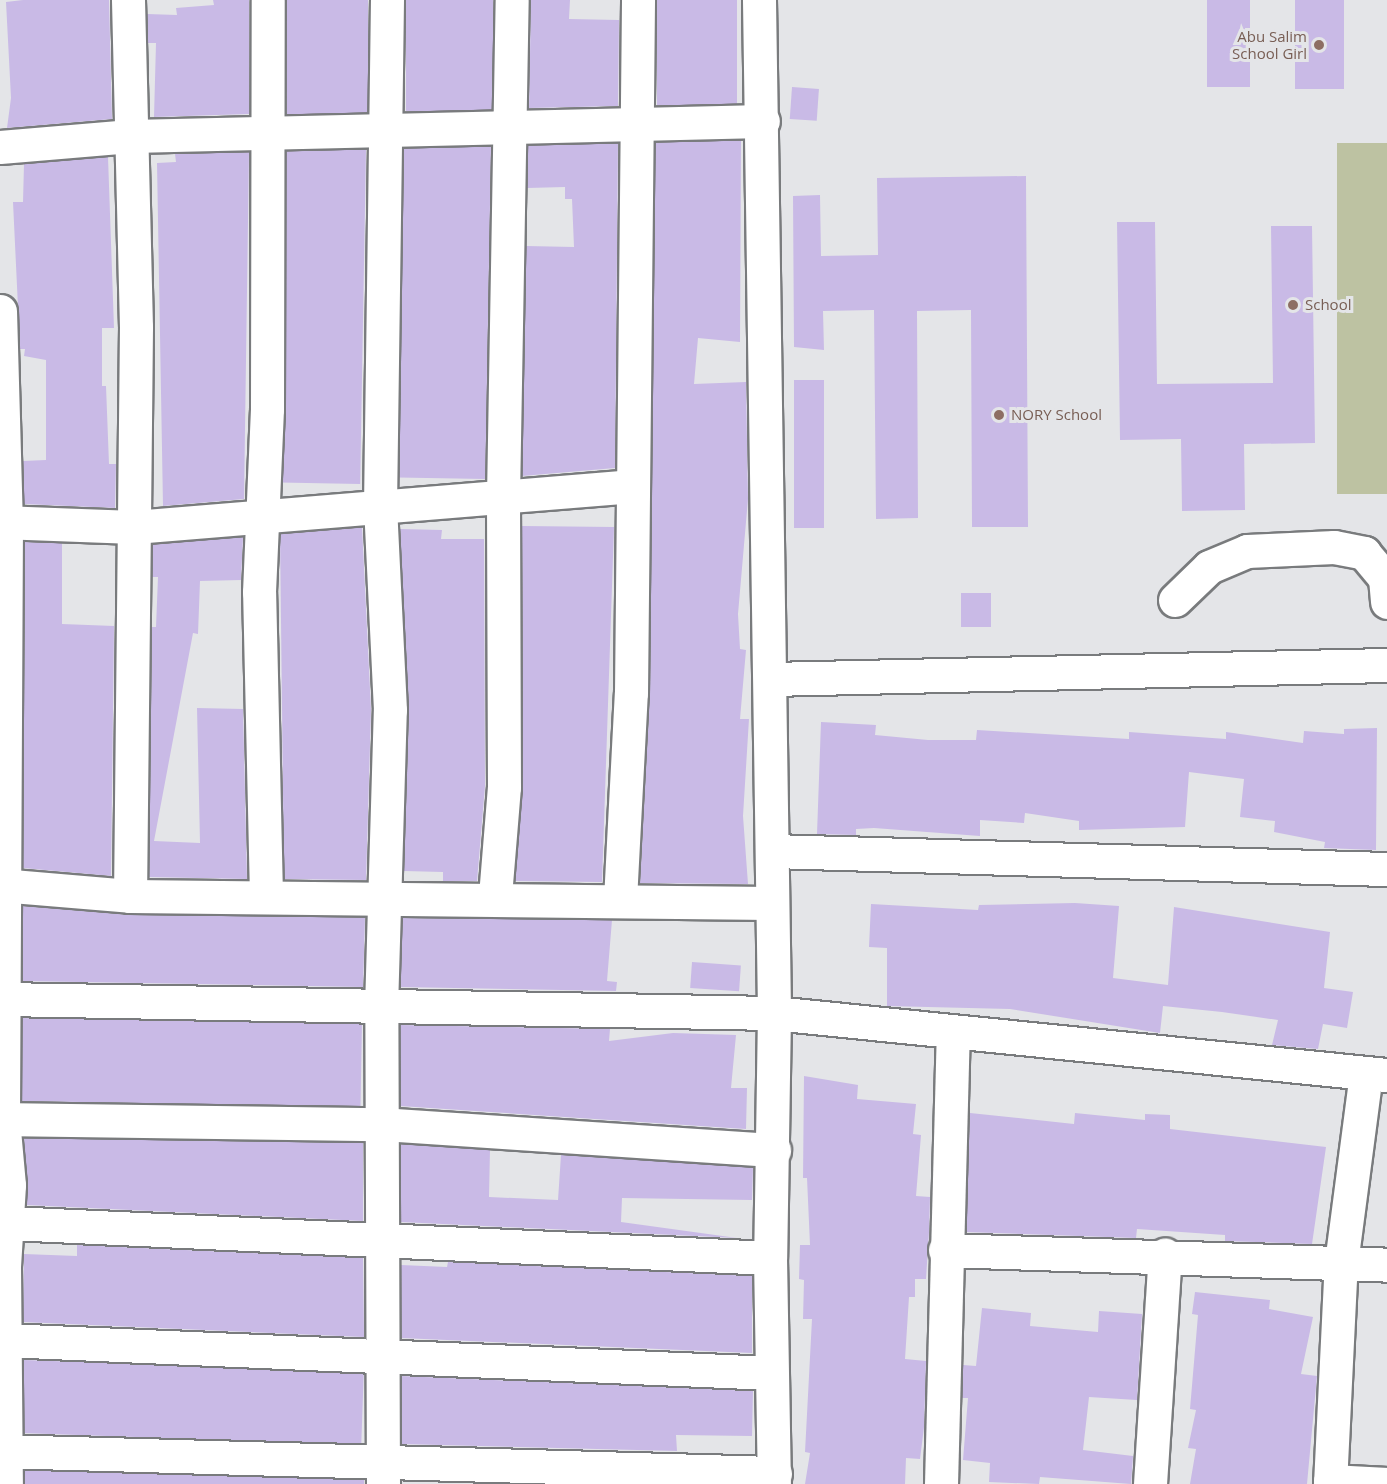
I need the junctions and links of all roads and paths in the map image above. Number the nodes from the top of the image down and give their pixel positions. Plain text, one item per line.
1 (128, 0) edge
2 (268, 0) edge
3 (387, 0) edge
4 (512, 0) edge
5 (638, 0) edge
6 (759, 0) edge
7 (763, 121) junction
8 (639, 122) junction
9 (509, 127) junction
10 (386, 130) junction
11 (268, 135) junction
12 (131, 136) junction
13 (0, 147) edge
14 (0, 311) edge
15 (630, 486) junction
16 (503, 497) junction
17 (380, 507) junction
18 (262, 516) junction
19 (3, 522) edge
20 (134, 527) junction
21 (1175, 600) dead end
22 (1387, 602) edge
23 (1387, 666) edge
24 (770, 679) junction
25 (772, 851) junction
26 (1387, 869) edge
27 (2, 885) edge
28 (130, 896) junction
29 (266, 896) junction
30 (495, 896) junction
31 (620, 900) junction
32 (388, 901) junction
33 (770, 903) junction
34 (2, 999) junction
35 (381, 1008) junction
36 (774, 1013) junction
37 (953, 1032) junction
38 (1377, 1074) edge
39 (3, 1119) junction
40 (381, 1124) junction
41 (774, 1150) junction
42 (9, 1223) junction
43 (380, 1240) junction
44 (945, 1250) junction
45 (1165, 1254) junction
46 (770, 1258) junction
47 (1341, 1263) junction
48 (1387, 1265) edge
49 (4, 1340) junction
50 (381, 1356) junction
51 (771, 1372) junction
52 (3, 1451) edge
53 (383, 1474) edge
54 (775, 1478) edge
55 (1330, 1483) edge
56 (6, 1484) edge
57 (941, 1484) edge
58 (1150, 1484) edge
59 (1387, 1484) edge

1 - 12 street
2 - 11 street
3 - 10 street
4 - 9 street
5 - 8 street
6 - 7 street
7 - 8 street
7 - 24 street
8 - 9 street
8 - 15 street
9 - 10 street
9 - 16 street
10 - 11 street
10 - 17 street
11 - 12 street
11 - 18 street
12 - 13 street
12 - 20 street
14 - 19 street
15 - 16 street
15 - 31 street
16 - 17 street
16 - 30 street
17 - 18 street
17 - 32 street
18 - 20 street
18 - 29 street
19 - 20 street
19 - 27 street
20 - 28 street
21 - 22 street
23 - 24 street
24 - 25 street
25 - 26 street
25 - 33 street
27 - 28 street
27 - 34 street
28 - 29 street
29 - 32 street
30 - 31 street
30 - 32 street
31 - 33 street
32 - 35 street
33 - 36 street
34 - 35 street
34 - 39 street
35 - 36 street
35 - 40 street
36 - 37 street
36 - 41 street
37 - 38 street
37 - 44 street
38 - 47 street
39 - 40 street
39 - 42 street
40 - 41 street
40 - 43 street
41 - 46 street
42 - 43 street
42 - 49 street
43 - 46 street
43 - 50 street
44 - 45 street
44 - 57 street
45 - 47 street
45 - 58 street
46 - 51 street
47 - 48 street
47 - 55 street
49 - 50 street
49 - 52 street
50 - 51 street
50 - 53 street
51 - 54 street
52 - 53 street
52 - 56 street
53 - 54 street
55 - 59 street

